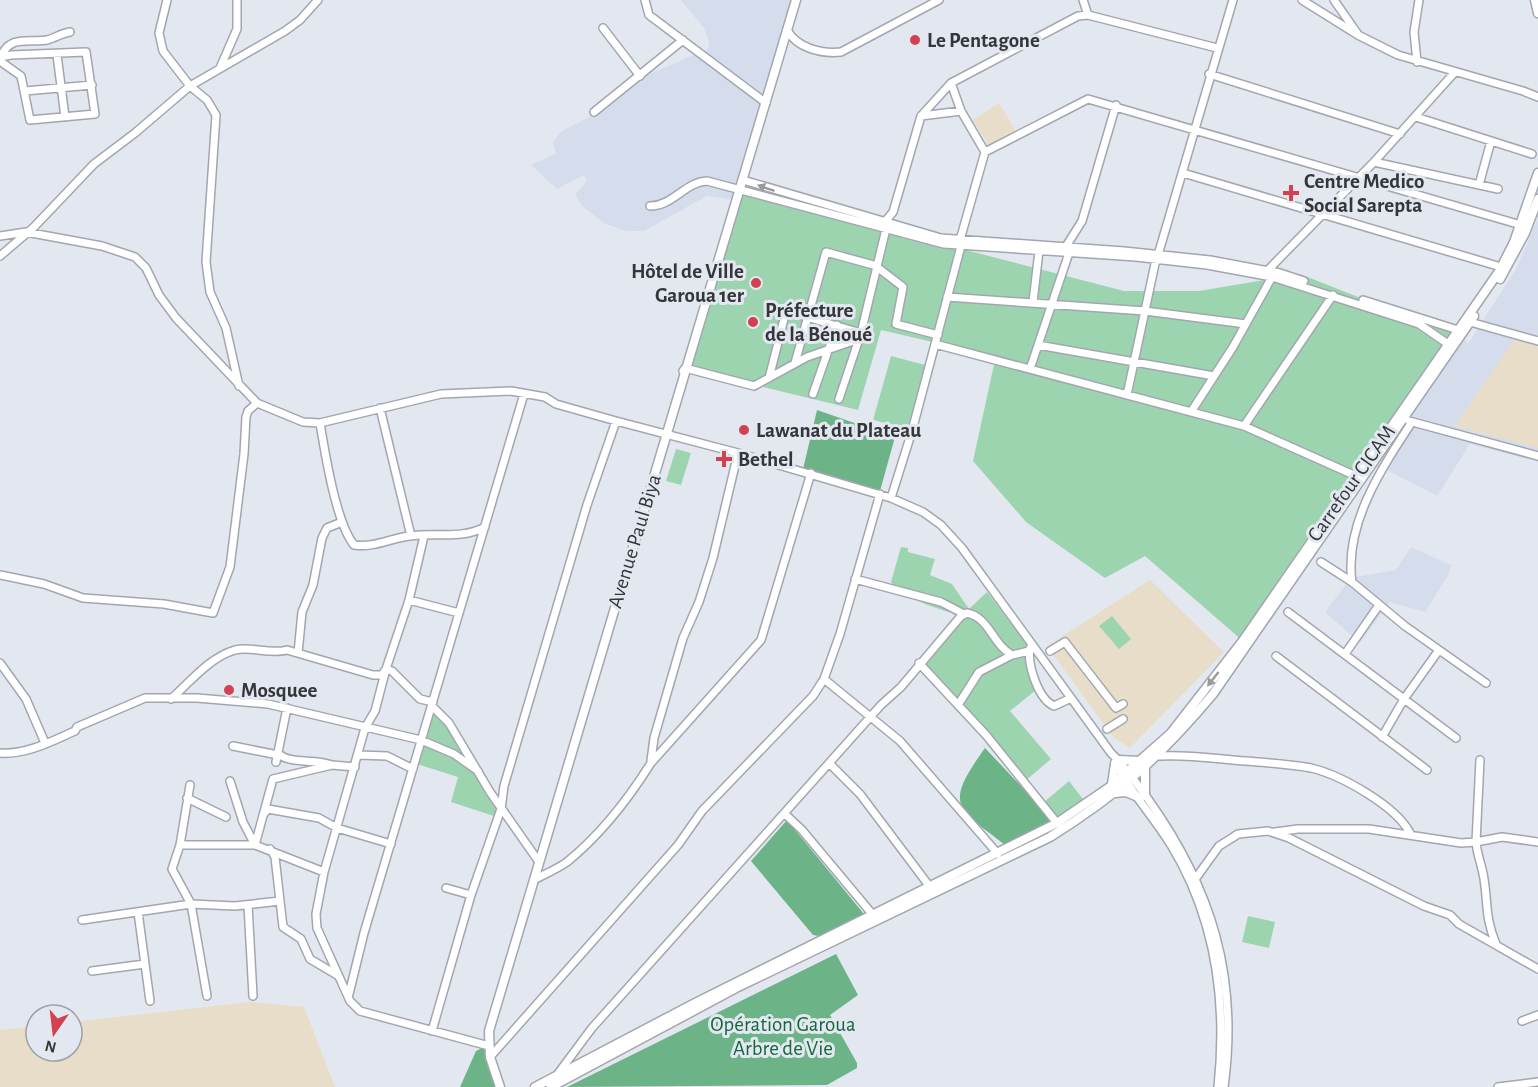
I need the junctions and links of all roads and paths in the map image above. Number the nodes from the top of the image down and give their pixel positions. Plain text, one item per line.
1 (167, 0) edge
2 (237, 0) edge
3 (318, 0) edge
4 (645, 0) edge
5 (796, 0) edge
6 (939, 0) edge
7 (1083, 0) edge
8 (1233, 0) edge
9 (1302, 0) edge
10 (1319, 0) edge
11 (1334, 0) edge
12 (1419, 0) edge
13 (1534, 0) edge
14 (1313, 7) junction
15 (1538, 13) edge
16 (1088, 15) junction
17 (603, 28) dead end
18 (786, 30) junction
19 (70, 32) dead end
20 (1358, 35) junction
21 (683, 40) junction
22 (796, 43) junction
23 (782, 47) junction
24 (1217, 48) junction
25 (57, 55) junction
26 (0, 59) edge
27 (1417, 62) junction
28 (220, 68) junction
29 (1455, 72) junction
30 (1209, 74) junction
31 (640, 76) junction
32 (951, 83) junction
33 (92, 85) junction
34 (190, 86) junction
35 (61, 87) junction
36 (1523, 90) junction
37 (25, 91) junction
38 (1538, 92) edge
39 (1538, 97) edge
40 (766, 103) junction
41 (1116, 105) junction
42 (961, 111) junction
43 (594, 112) dead end
44 (921, 116) junction
45 (65, 117) junction
46 (1416, 117) junction
47 (1196, 128) junction
48 (1400, 134) junction
49 (1491, 141) junction
50 (985, 152) junction
51 (1532, 154) dead end
52 (1374, 162) junction
53 (1183, 173) junction
54 (1538, 173) edge
55 (1357, 177) junction
56 (743, 180) dead end
57 (1479, 185) junction
58 (1498, 189) dead end
59 (738, 191) junction
60 (1538, 199) edge
61 (650, 206) dead end
62 (894, 212) junction
63 (1322, 214) junction
64 (1521, 225) junction
65 (885, 226) junction
66 (899, 227) junction
67 (26, 232) junction
68 (0, 236) edge
69 (960, 243) junction
70 (1039, 251) junction
71 (1067, 251) junction
72 (0, 256) edge
73 (1157, 257) junction
74 (877, 266) junction
75 (1501, 267) junction
76 (1270, 274) junction
77 (1333, 295) junction
78 (948, 297) junction
79 (1033, 302) junction
80 (1051, 303) junction
81 (1145, 311) junction
82 (809, 316) junction
83 (1470, 322) junction
84 (1246, 324) junction
85 (837, 325) junction
86 (1458, 330) junction
87 (938, 335) junction
88 (860, 336) junction
89 (1538, 341) edge
90 (935, 344) junction
91 (1448, 344) junction
92 (1038, 345) junction
93 (829, 348) junction
94 (1134, 362) junction
95 (795, 363) junction
96 (686, 368) junction
97 (1030, 369) junction
98 (1214, 376) junction
99 (769, 378) junction
100 (239, 386) junction
101 (524, 394) junction
102 (813, 394) dead end
103 (1127, 395) junction
104 (839, 399) dead end
105 (257, 403) junction
106 (380, 408) junction
107 (1191, 412) junction
108 (1408, 420) junction
109 (616, 422) junction
110 (320, 423) junction
111 (1244, 426) junction
112 (666, 434) junction
113 (738, 453) junction
114 (1538, 456) edge
115 (811, 474) junction
116 (1356, 476) junction
117 (880, 494) junction
118 (891, 498) junction
119 (342, 522) junction
120 (485, 526) junction
121 (411, 536) junction
122 (424, 536) junction
123 (1321, 562) dead end
124 (0, 575) edge
125 (855, 579) junction
126 (1352, 582) junction
127 (409, 600) junction
128 (1379, 605) junction
129 (1288, 612) dead end
130 (459, 613) junction
131 (964, 614) junction
132 (1030, 648) junction
133 (1439, 650) junction
134 (1050, 651) dead end
135 (298, 653) junction
136 (1012, 654) junction
137 (1346, 654) junction
138 (1276, 656) dead end
139 (0, 663) edge
140 (919, 663) junction
141 (386, 669) junction
142 (824, 679) junction
143 (1486, 683) dead end
144 (1071, 698) junction
145 (171, 699) junction
146 (1404, 699) junction
147 (432, 704) junction
148 (1123, 704) dead end
149 (958, 705) junction
150 (287, 708) junction
151 (872, 716) junction
152 (1123, 719) dead end
153 (365, 728) junction
154 (1107, 729) dead end
155 (1382, 737) junction
156 (1456, 738) dead end
157 (422, 741) junction
158 (45, 743) junction
159 (233, 746) dead end
160 (0, 753) edge
161 (358, 756) junction
162 (1159, 756) junction
163 (277, 757) junction
164 (1480, 760) dead end
165 (1117, 762) junction
166 (651, 763) junction
167 (829, 763) junction
168 (332, 765) junction
169 (1143, 765) junction
170 (355, 767) junction
171 (413, 768) junction
172 (1428, 770) dead end
173 (478, 771) junction
174 (1128, 777) junction
175 (230, 781) dead end
176 (190, 785) dead end
177 (1113, 789) junction
178 (1142, 796) junction
179 (187, 798) junction
180 (501, 809) junction
181 (786, 815) junction
182 (226, 817) dead end
183 (262, 817) junction
184 (1057, 823) junction
185 (337, 828) junction
186 (1275, 832) junction
187 (1410, 833) junction
188 (1476, 842) junction
189 (1538, 842) edge
190 (180, 844) junction
191 (391, 844) junction
192 (255, 845) junction
193 (270, 849) junction
194 (998, 854) junction
195 (539, 861) junction
196 (324, 872) junction
197 (1196, 878) junction
198 (534, 880) junction
199 (930, 887) junction
200 (446, 888) dead end
201 (1201, 891) junction
202 (471, 895) junction
203 (280, 901) junction
204 (191, 904) junction
205 (248, 905) junction
206 (138, 912) junction
207 (873, 915) junction
208 (82, 920) dead end
209 (1496, 945) junction
210 (145, 964) junction
211 (1538, 969) edge
212 (92, 971) dead end
213 (337, 975) junction
214 (349, 994) junction
215 (207, 996) dead end
216 (253, 996) dead end
217 (150, 1001) dead end
218 (1538, 1016) edge
219 (1522, 1022) dead end
220 (432, 1031) junction
221 (489, 1046) junction
222 (490, 1057) junction
223 (556, 1076) junction
224 (1538, 1082) edge
225 (501, 1086) edge
226 (535, 1087) edge
227 (551, 1087) edge
228 (1218, 1087) edge
229 (1224, 1087) edge
230 (1498, 1087) edge

1 - 34 street
2 - 28 street
3 - 28 street
4 - 21 street
5 - 18 main road, Avenue Paul Biya
6 - 22 street
7 - 16 street
8 - 24 street
9 - 14 street
10 - 14 street
11 - 20 street
12 - 27 street
13 - 15 main road
14 - 20 street
16 - 24 street
16 - 32 street
17 - 31 street
18 - 22 street
18 - 23 main road, Avenue Paul Biya
19 - 26 street
20 - 27 street
21 - 31 street
21 - 40 street
22 - 23 street
23 - 40 main road, Avenue Paul Biya
24 - 30 street
25 - 26 street
25 - 33 street
25 - 35 street
26 - 37 street
27 - 29 street
28 - 34 street
29 - 36 street
29 - 46 street
30 - 47 street
30 - 48 street
31 - 43 street
32 - 42 street
32 - 44 street
33 - 35 street
33 - 45 street
34 - 67 street
34 - 100 street
35 - 37 street
35 - 45 street
36 - 38 street
36 - 39 street
37 - 45 street
40 - 59 main road, Avenue Paul Biya
41 - 47 street
41 - 50 street
41 - 71 street
42 - 44 street
42 - 50 street
44 - 62 street
46 - 48 street
46 - 49 street
47 - 53 street
47 - 55 street
48 - 52 street
49 - 51 street
49 - 57 street
50 - 69 street
52 - 55 street
52 - 57 street
53 - 63 street
53 - 73 street
54 - 64 main road, Carrefour CICAM
55 - 63 street
55 - 64 street
65 -> 56 street
57 - 58 street
59 - 61 street
59 - 65 street
59 - 96 main road, Avenue Paul Biya
60 - 83 main road
62 - 65 street
62 - 66 street
63 - 75 street
63 - 76 street
64 - 75 main road, Carrefour CICAM
65 - 66 street
65 - 69 street
65 - 74 street
66 - 69 street
67 - 68 street
67 - 72 street
67 - 100 street
69 - 70 street
69 - 71 street
69 - 78 street
70 - 71 street
70 - 79 street
71 - 73 street
71 - 80 street
73 - 76 street
73 - 81 street
74 - 82 street
74 - 87 street
74 - 88 street
75 - 86 main road, Carrefour CICAM
76 - 77 street
76 - 84 street
76 - 86 street
77 - 91 street
77 - 111 street
78 - 79 street
78 - 87 street
79 - 80 street
80 - 81 street
80 - 92 street
81 - 84 street
81 - 94 street
82 - 85 street
82 - 95 street
82 - 99 street
83 - 89 street
83 - 108 main road
84 - 98 street
85 - 88 street
85 - 93 street
86 - 91 main road, Carrefour CICAM
87 - 90 street
88 - 93 street
88 - 104 street
90 - 97 street
90 - 118 street
91 - 116 main road, Carrefour CICAM
92 - 94 street
92 - 97 street
93 - 95 street
93 - 102 street
94 - 98 street
94 - 103 street
95 - 99 street
96 - 99 street
96 - 112 main road, Avenue Paul Biya
97 - 103 street
98 - 107 street
100 - 105 street
101 - 106 street
101 - 109 street
101 - 120 street
103 - 107 street
105 - 110 street
105 - 124 street
106 - 110 street
106 - 121 street
107 - 111 street
108 - 114 street
108 - 126 street
108 - 162 main road
109 - 112 street
109 - 180 street
110 - 119 street
111 - 116 street
112 - 113 street
112 - 195 main road, Avenue Paul Biya
113 - 115 street
113 - 166 street
115 - 117 street
115 - 166 street
116 -> 169 main road, Carrefour CICAM
117 - 118 street
117 - 125 street
118 - 132 street
119 - 121 street
119 - 135 street
120 - 122 street
120 - 130 street
121 - 122 street
122 - 127 street
123 - 126 street
125 - 131 street
125 - 142 street
126 - 128 street
127 - 130 street
127 - 141 street
128 - 133 street
128 - 137 street
129 - 137 street
130 - 147 street
131 - 136 street
131 - 140 street
132 - 136 street
132 - 144 street
132 - 144 street
133 - 143 street
133 - 146 street
134 - 148 street
135 - 141 street
135 - 145 street
136 - 149 street
137 - 146 street
138 - 155 street
139 - 158 street
140 - 149 street
140 - 151 street
141 - 147 street
141 - 153 street
142 - 151 street
142 - 222 street
144 - 165 street
145 - 150 street
145 - 158 street
146 - 155 street
146 - 156 street
147 - 157 street
147 - 173 street
149 - 184 street
150 - 153 street
150 - 163 street
151 - 167 street
151 - 194 street
152 - 154 street
153 - 157 street
153 - 161 street
155 - 172 street
157 - 171 street
157 - 173 street
158 - 160 street
159 - 163 street
161 - 170 street
161 - 171 street
162 - 169 main road
162 - 187 street
163 - 168 street
164 - 188 street
165 - 169 main road
165 - 174 street
165 - 177 main road
166 - 198 street
167 - 181 street
167 - 199 street
168 - 170 street
168 - 183 street
169 - 174 main road, Carrefour CICAM
169 - 178 main road
170 - 185 street
171 - 191 street
173 - 180 street
174 - 177 main road, Carrefour CICAM
174 - 178 street
175 - 192 street
176 - 179 street
177 - 178 main road
177 - 184 main road
177 - 227 main road
178 - 197 street
178 - 201 street
179 - 182 street
179 - 190 street
180 - 195 street
180 - 202 street
181 - 207 street
181 - 223 street
183 - 185 street
183 - 192 street
184 - 194 main road
185 - 191 street
185 - 196 street
186 - 187 street
186 - 197 street
186 - 209 street
187 - 188 street
188 - 189 street
188 - 209 street
190 - 192 street
190 - 204 street
191 - 214 street
192 - 193 street
193 - 196 street
193 - 203 street
194 - 199 main road
195 - 198 main road, Avenue Paul Biya
196 - 213 street
197 - 201 street
198 - 221 main road, Avenue Paul Biya
199 - 207 main road
200 - 202 street
201 - 228 street
201 - 229 street
202 - 220 street
203 - 205 street
203 - 213 street
204 - 205 street
204 - 206 street
204 - 215 street
205 - 216 street
206 - 208 street
206 - 210 street
207 - 223 main road
209 - 211 street
210 - 212 street
210 - 217 street
213 - 214 street
214 - 220 street
218 - 219 street
220 - 221 street
221 - 222 main road, Avenue Paul Biya
222 - 225 main road, Avenue Paul Biya
223 - 226 main road
224 - 230 street

